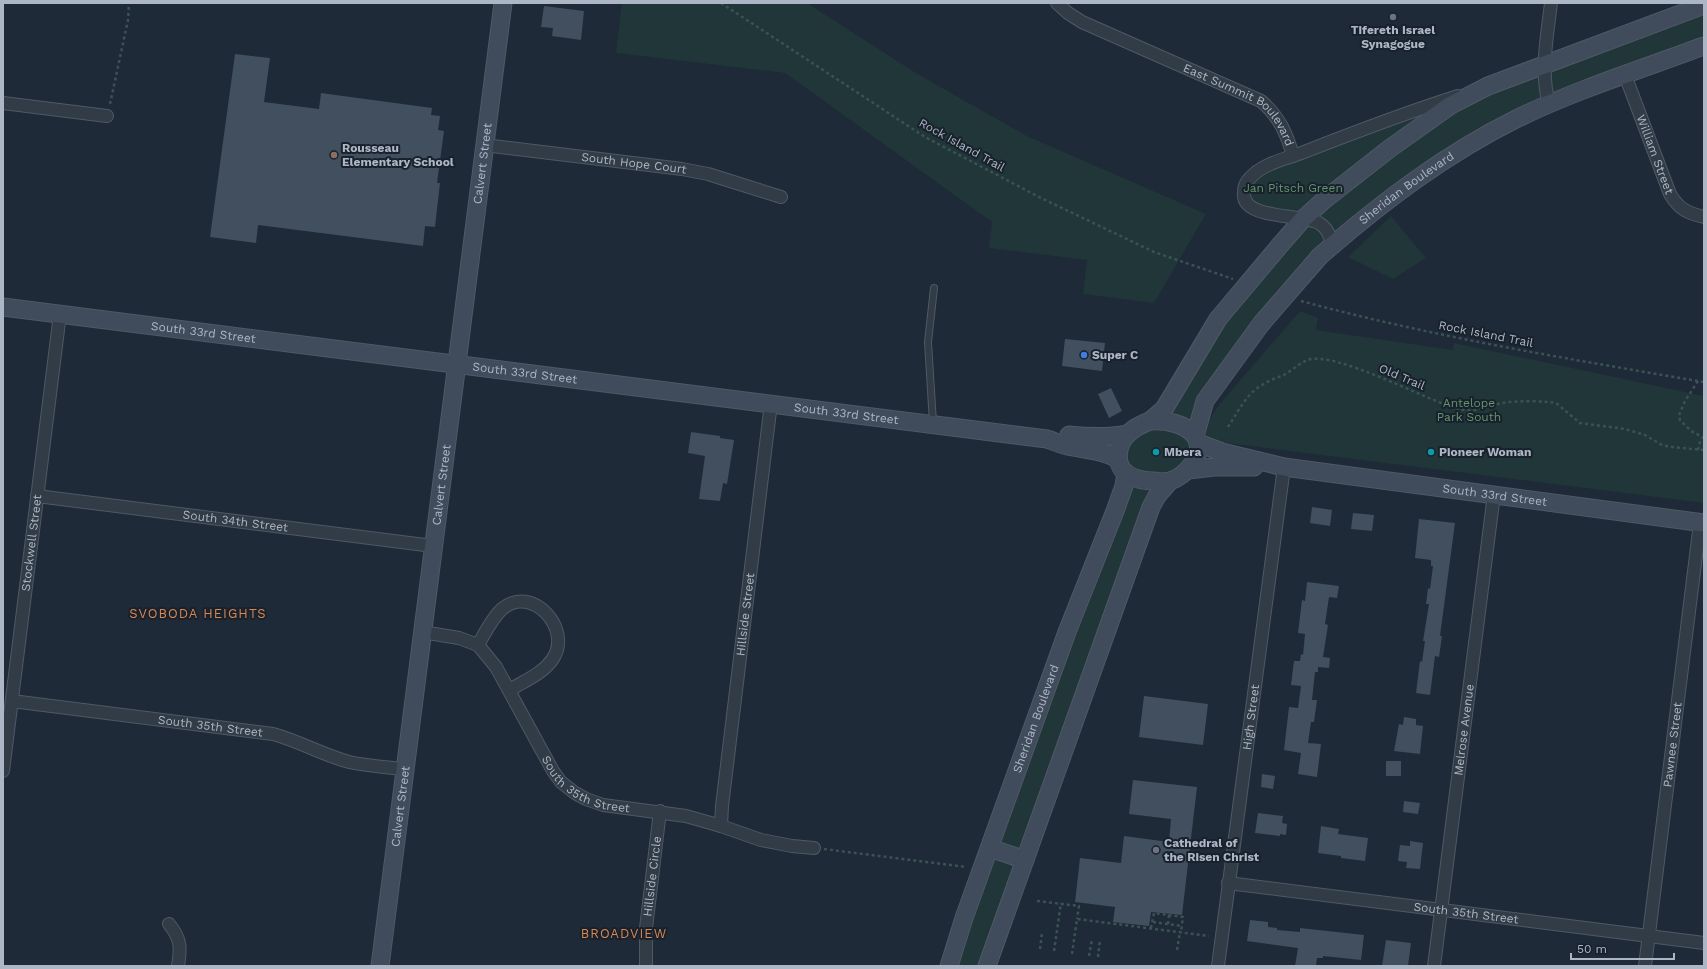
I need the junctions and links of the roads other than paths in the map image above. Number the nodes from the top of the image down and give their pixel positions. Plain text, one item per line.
1 (503, 3) edge
2 (1057, 3) edge
3 (1551, 3) edge
4 (1704, 5) edge
5 (1704, 46) edge
6 (1543, 66) junction
7 (1625, 75) junction
8 (1488, 86) junction
9 (3, 103) edge
10 (1549, 104) junction
11 (107, 116) road end
12 (484, 144) junction
13 (1294, 156) junction
14 (781, 197) dead end
15 (1704, 216) edge
16 (1302, 220) junction
17 (1326, 251) junction
18 (934, 288) dead end
19 (3, 307) edge
20 (60, 314) junction
21 (456, 364) junction
22 (771, 404) junction
23 (1150, 421) junction
24 (934, 426) junction
25 (1127, 434) junction
26 (1047, 439) junction
27 (1196, 440) junction
28 (1122, 466) junction
29 (1284, 467) junction
30 (1188, 470) junction
31 (1170, 481) junction
32 (1494, 494) junction
33 (37, 496) junction
34 (1702, 523) edge
35 (433, 546) junction
36 (422, 632) junction
37 (478, 645) junction
38 (510, 690) junction
39 (12, 701) junction
40 (405, 769) junction
41 (3, 771) edge
42 (660, 812) junction
43 (721, 826) junction
44 (814, 848) road end
45 (990, 848) junction
46 (1025, 860) junction
47 (1228, 883) junction
48 (1441, 910) junction
49 (169, 924) dead end
50 (1648, 936) junction
51 (1704, 943) edge
52 (178, 966) edge
53 (380, 966) edge
54 (646, 966) edge
55 (949, 966) edge
56 (987, 966) edge
57 (1218, 966) edge
58 (1434, 966) edge
59 (1645, 966) edge

1 - 12 main road, Calvert Street
2 - 13 street, East Summit Boulevard
3 - 6 street
4 - 6 main road
5 - 7 main road, Sheridan Boulevard
6 - 8 main road
6 - 10 street
7 - 10 main road, Sheridan Boulevard
7 - 15 street, William Street
8 - 13 street
8 - 16 main road
9 - 11 street
10 - 17 main road, Sheridan Boulevard
12 - 14 street, South Hope Court
12 - 21 main road, Calvert Street
13 - 16 street, East Summit Boulevard
16 - 17 street, East Summit Boulevard
16 - 23 main road, bridge
17 - 27 main road, Sheridan Boulevard, bridge
18 - 24 lane
19 - 20 main road, South 33rd Street
20 - 21 main road, South 33rd Street
20 - 33 street, Stockwell Street
21 - 22 main road, South 33rd Street
21 - 35 main road, Calvert Street
22 - 24 main road, South 33rd Street
22 - 43 street, Hillside Street
23 - 25 main road
23 - 27 main road
24 - 26 main road, South 33rd Street
25 - 26 main road, South 33rd Street
25 - 28 main road
26 - 28 main road, South 33rd Street
27 - 29 main road, South 33rd Street
27 - 30 main road
28 - 31 main road
28 - 45 main road, Sheridan Boulevard
29 - 30 main road, South 33rd Street
29 - 32 main road, South 33rd Street
29 - 47 street, High Street
30 - 31 main road
31 - 46 main road
32 - 34 main road, South 33rd Street
32 - 48 street, Melrose Avenue
33 - 35 street, South 34th Street
33 - 39 street, Stockwell Street
34 - 50 street, Pawnee Street
35 - 36 main road, Calvert Street
36 - 37 street, South 35th Street
36 - 40 main road, Calvert Street
37 - 38 street, South 35th Street
37 - 38 street
38 - 42 street, South 35th Street
39 - 40 street, South 35th Street
39 - 41 street, Stockwell Street
40 - 53 main road, Calvert Street
42 - 43 street, South 35th Street
42 - 54 street, Hillside Circle
43 - 44 street, South 35th Street
45 - 46 main road
45 - 55 main road, Sheridan Boulevard
46 - 56 main road
47 - 48 street, South 35th Street
47 - 57 street, High Street
48 - 50 street, South 35th Street
48 - 58 street, Melrose Avenue
49 - 52 street
50 - 51 street, South 35th Street
50 - 59 street, Pawnee Street

